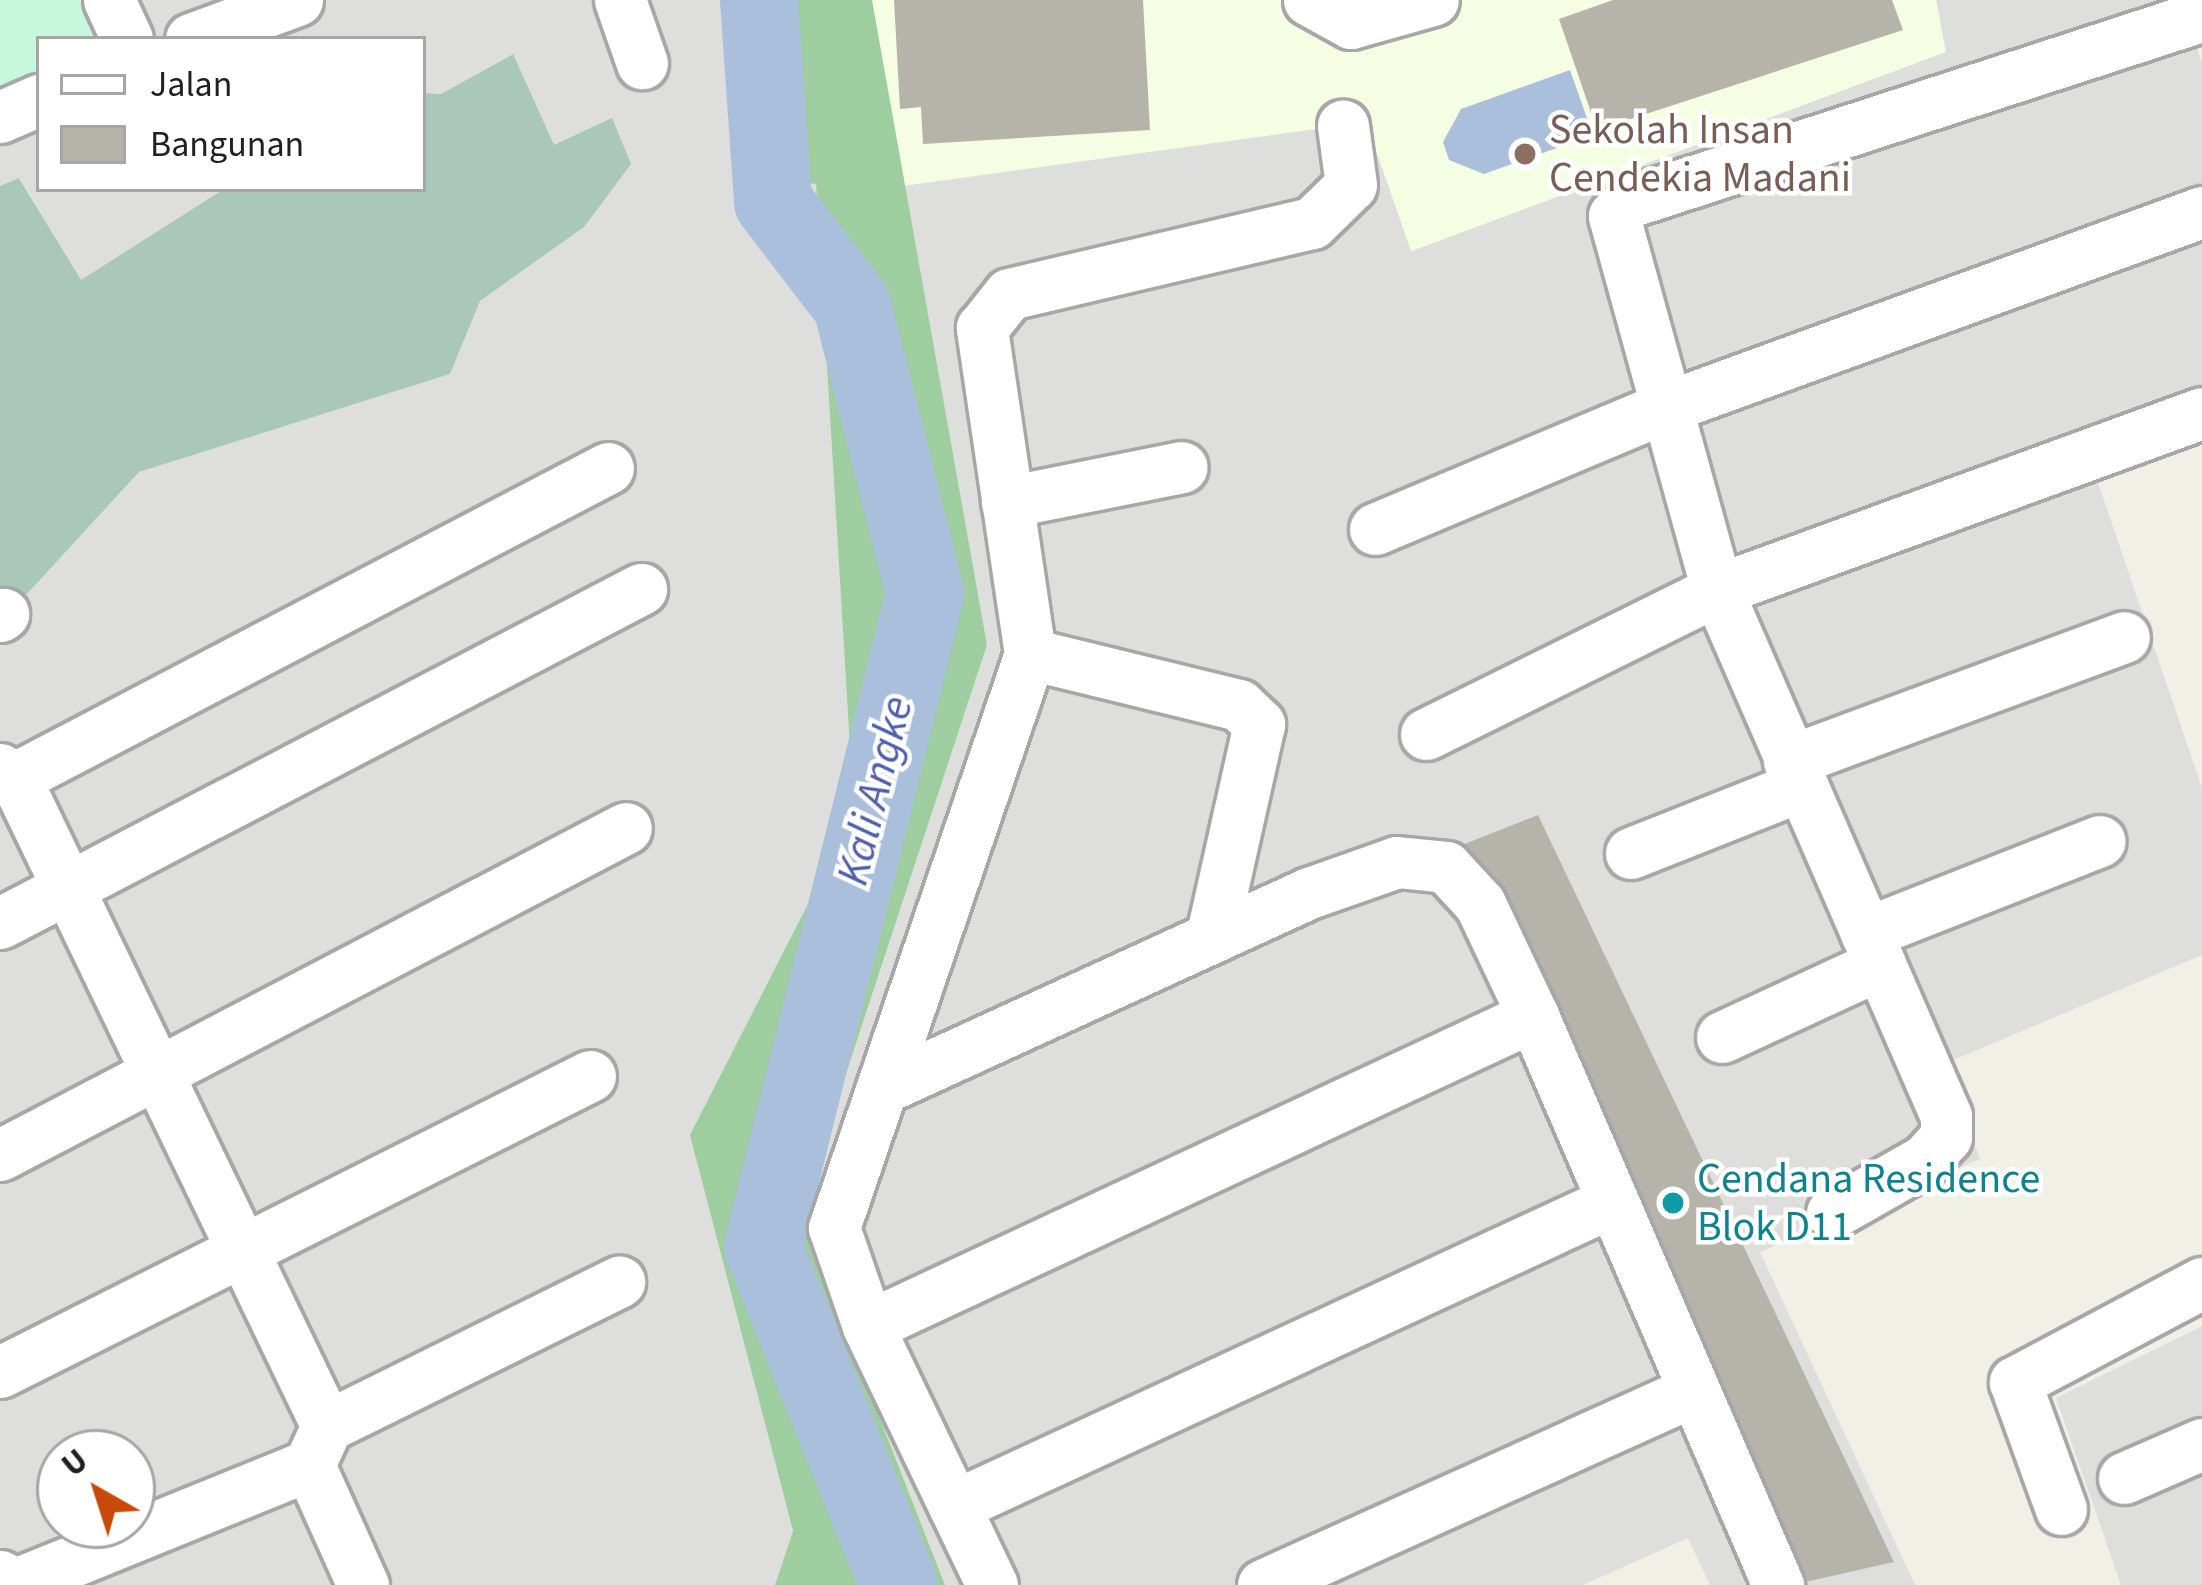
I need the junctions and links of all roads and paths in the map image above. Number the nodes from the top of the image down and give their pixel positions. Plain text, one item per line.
1 (110, 0) edge
2 (297, 0) edge
3 (620, 0) edge
4 (1309, 0) edge
5 (1433, 0) edge
6 (2198, 16) edge
7 (126, 36) edge
8 (199, 36) edge
9 (642, 63) dead end
10 (36, 101) edge
11 (0, 117) edge
12 (1343, 126) dead end
13 (2202, 212) edge
14 (1661, 409) junction
15 (2202, 413) edge
16 (1182, 467) dead end
17 (608, 469) dead end
18 (1007, 502) junction
19 (1375, 529) dead end
20 (641, 589) dead end
21 (1717, 590) junction
22 (2124, 637) dead end
23 (1030, 654) junction
24 (1426, 734) dead end
25 (7, 774) edge
26 (1794, 774) junction
27 (626, 828) dead end
28 (2099, 841) dead end
29 (1631, 853) dead end
30 (68, 888) junction
31 (0, 923) edge
32 (1211, 938) junction
33 (1873, 949) junction
34 (1533, 1016) junction
35 (1722, 1037) dead end
36 (157, 1074) junction
37 (590, 1076) dead end
38 (883, 1088) junction
39 (0, 1155) edge
40 (1609, 1203) junction
41 (1832, 1213) dead end
42 (242, 1250) junction
43 (620, 1282) dead end
44 (2202, 1283) edge
45 (868, 1326) junction
46 (0, 1372) edge
47 (1687, 1394) junction
48 (2202, 1444) edge
49 (318, 1446) junction
50 (2124, 1478) dead end
51 (954, 1507) junction
52 (2061, 1509) dead end
53 (0, 1576) edge
54 (363, 1585) edge
55 (992, 1585) edge
56 (1262, 1585) edge
57 (1778, 1585) edge

1 - 7 street
2 - 8 street
3 - 9 street
4 - 5 street
6 - 14 street
10 - 11 street
12 - 18 street
13 - 14 street
14 - 19 street
14 - 21 street
15 - 21 street
16 - 18 street
17 - 25 street
18 - 23 street
20 - 30 street
21 - 24 street
21 - 26 street
22 - 26 street
23 - 32 street
23 - 38 street
25 - 30 street
26 - 29 street
26 - 33 street
27 - 36 street
28 - 33 street
30 - 31 street
30 - 36 street
32 - 34 street
32 - 38 street
33 - 35 street
33 - 41 street
34 - 40 street
34 - 45 street
36 - 39 street
36 - 42 street
37 - 42 street
38 - 45 street
40 - 47 street
40 - 51 street
42 - 46 street
42 - 49 street
43 - 49 street
44 - 52 street
45 - 51 street
47 - 56 street
47 - 57 street
48 - 50 street
49 - 53 street
49 - 54 street
51 - 55 street

